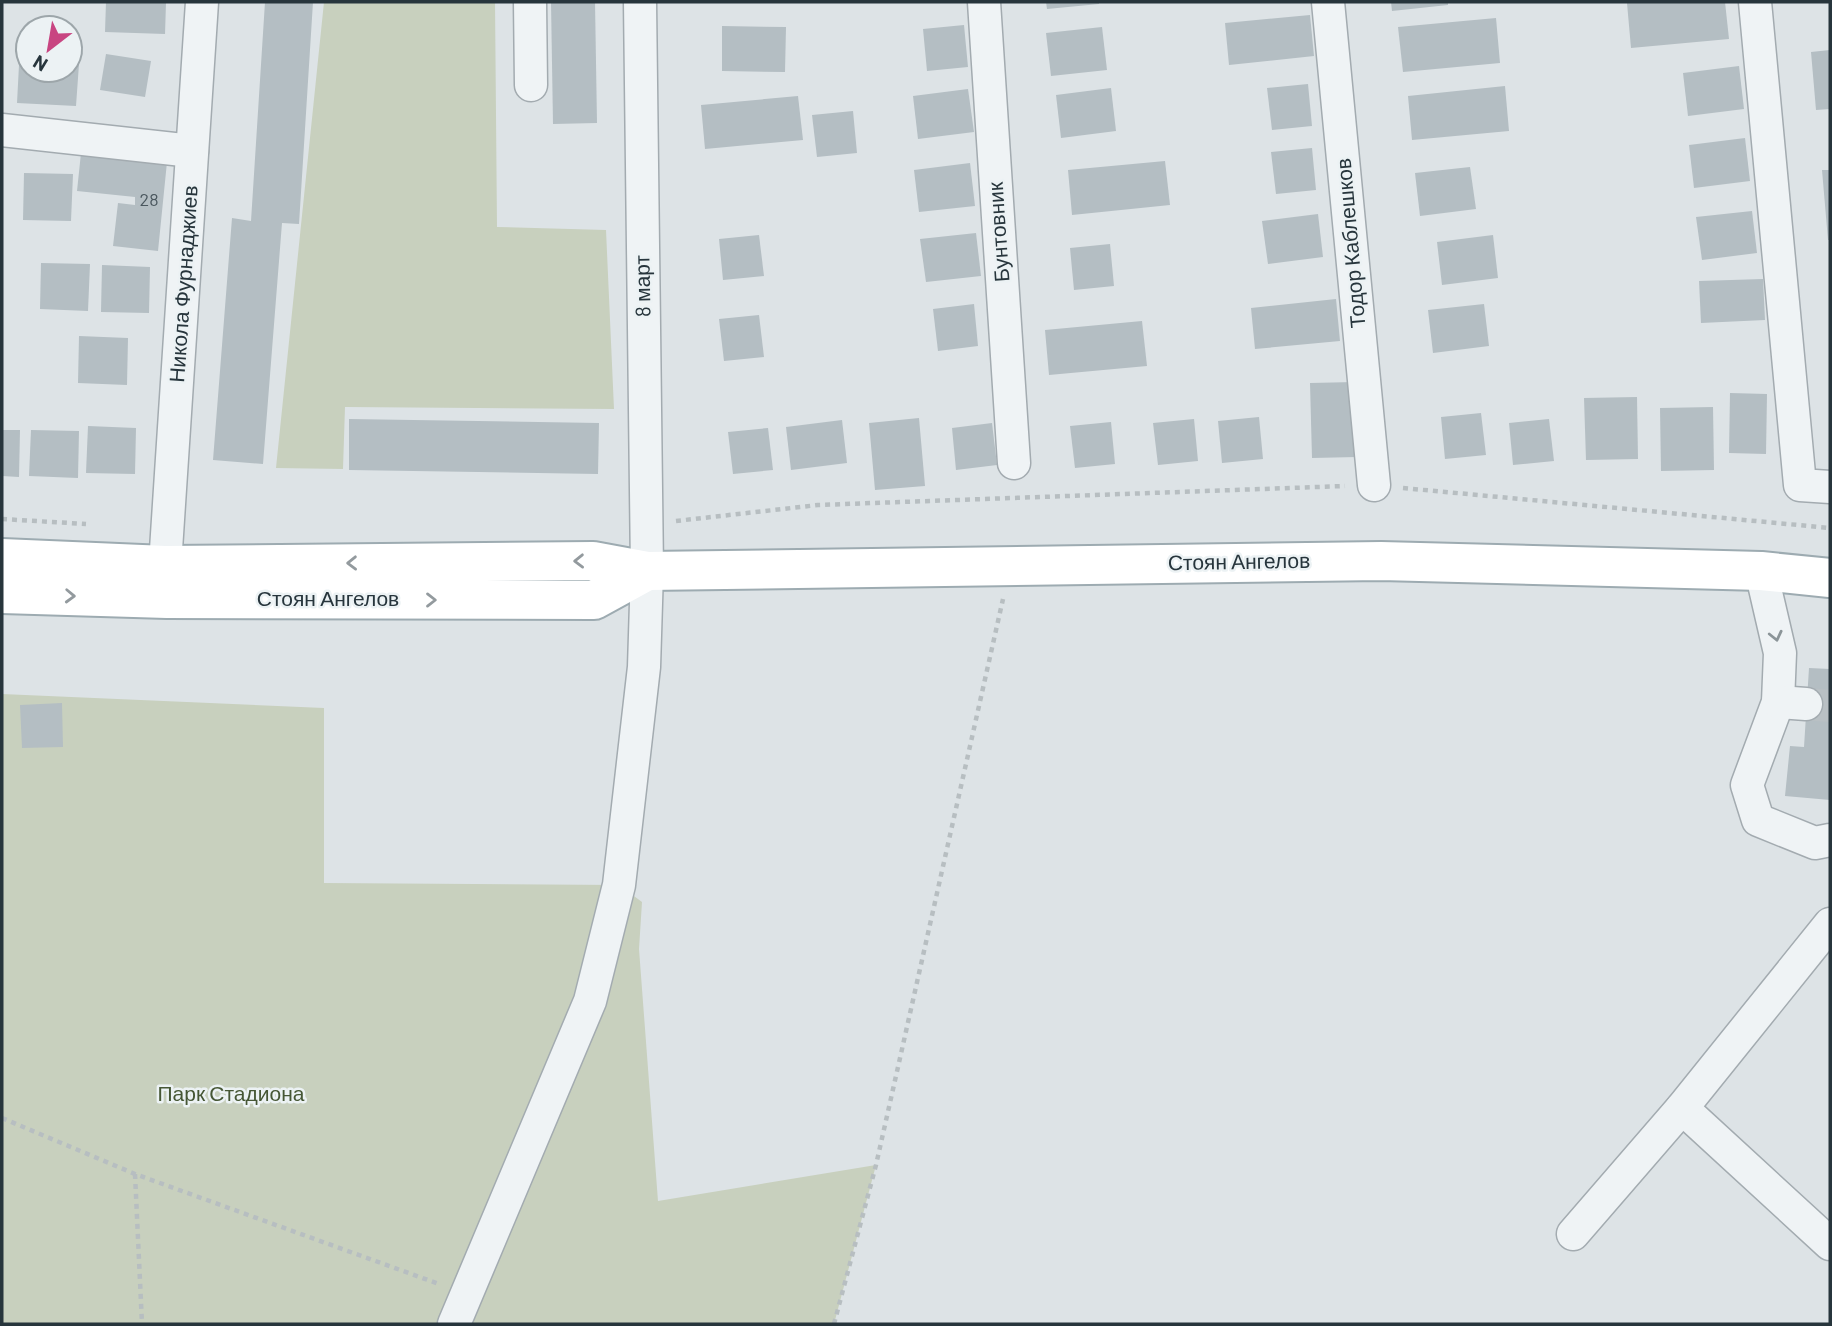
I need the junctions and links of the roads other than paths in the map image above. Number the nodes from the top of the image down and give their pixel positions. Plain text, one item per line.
1 (202, 2) edge
2 (530, 2) edge
3 (640, 2) edge
4 (984, 2) edge
5 (1328, 2) edge
6 (1755, 2) edge
7 (531, 85) dead end
8 (2, 130) edge
9 (192, 150) junction
10 (1014, 463) dead end
11 (1374, 485) road end
12 (1830, 487) edge
13 (2, 558) edge
14 (165, 565) junction
15 (647, 571) junction
16 (1761, 571) junction
17 (1830, 578) edge
18 (2, 594) edge
19 (1830, 840) edge
20 (1830, 924) edge
21 (1682, 1108) junction
22 (1573, 1234) dead end
23 (1830, 1244) edge
24 (454, 1324) edge

1 - 9 street, Никола Фурнаджиев
2 - 7 street
3 - 15 street, 8 март
4 - 10 street, Бунтовник
5 - 11 street, Тодор Каблешков
6 - 12 street
8 - 9 street
9 - 14 street, Никола Фурнаджиев
13 - 14 main road, Стоян Ангелов
15 -> 14 main road, Стоян Ангелов
15 - 16 main road, Стоян Ангелов
18 -> 15 main road, Стоян Ангелов
15 - 24 street, 8 март
16 - 17 main road, Стоян Ангелов
16 -> 19 street
20 - 21 street
21 - 22 street
21 - 23 street

